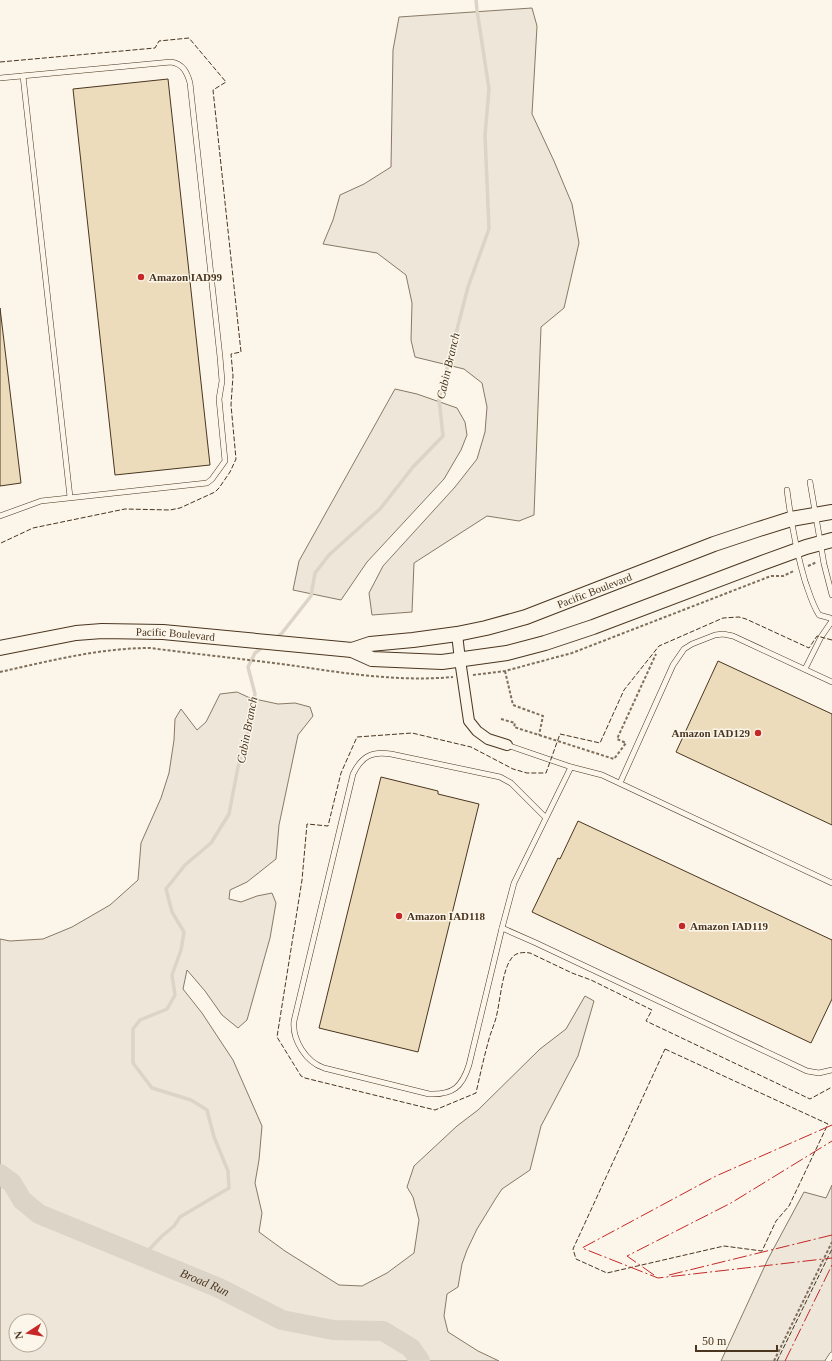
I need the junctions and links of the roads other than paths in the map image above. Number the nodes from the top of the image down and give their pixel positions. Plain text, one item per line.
1 (23, 76) junction
2 (0, 78) edge
3 (810, 482) dead end
4 (786, 490) dead end
5 (70, 497) junction
6 (832, 512) edge
7 (816, 514) junction
8 (0, 516) edge
9 (791, 519) junction
10 (826, 542) edge
11 (797, 550) junction
12 (832, 595) edge
13 (832, 618) edge
14 (458, 634) junction
15 (0, 648) edge
16 (352, 650) junction
17 (460, 660) junction
18 (805, 670) junction
19 (832, 682) edge
20 (507, 745) joint
21 (572, 767) junction
22 (620, 783) junction
23 (546, 818) junction
24 (832, 882) edge
25 (502, 928) junction
26 (832, 1070) edge
27 (832, 1355) edge
28 (828, 1361) edge

1 - 2 lane
1 - 5 lane
1 - 5 lane
3 - 7 lane
4 - 9 lane
5 - 8 lane
6 - 7 main road, Pacific Boulevard
7 - 9 main road, Pacific Boulevard
7 - 10 lane
9 - 11 lane
9 - 14 main road, Pacific Boulevard
10 - 11 main road, Pacific Boulevard
10 - 12 lane
11 - 13 lane
11 - 17 main road, Pacific Boulevard
13 - 18 lane
14 - 16 main road, Pacific Boulevard
14 - 17 street
15 - 16 main road, Pacific Boulevard
16 - 17 main road, Pacific Boulevard
17 - 20 street
18 - 19 lane
18 - 22 lane
20 - 21 lane
21 - 22 lane
21 - 23 lane
22 - 24 lane
23 - 25 lane
23 - 25 lane
25 - 26 lane
27 - 28 lane

